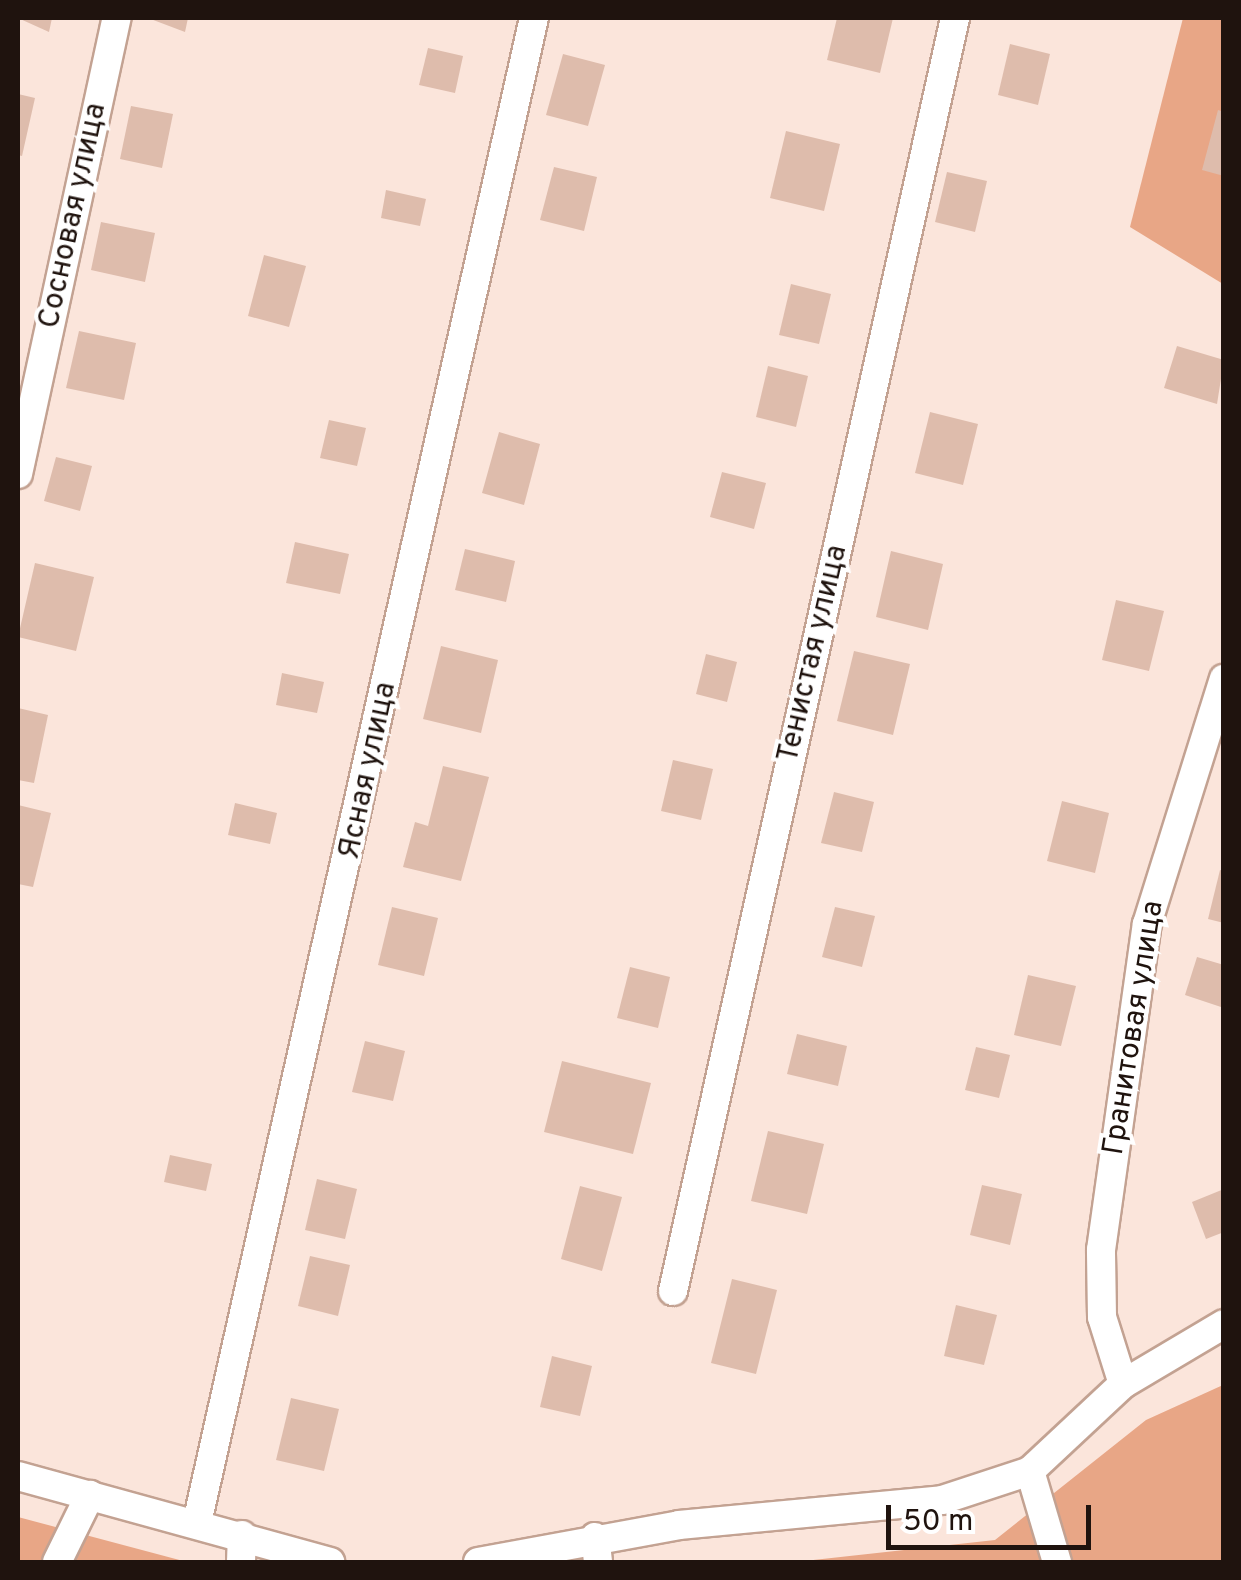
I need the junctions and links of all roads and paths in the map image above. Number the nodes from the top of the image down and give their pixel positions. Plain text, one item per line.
1 (117, 18) edge
2 (534, 18) edge
3 (955, 18) edge
4 (18, 474) edge
5 (1224, 679) edge
6 (673, 1291) dead end
7 (1224, 1324) edge
8 (1123, 1384) junction
9 (1030, 1471) junction
10 (18, 1476) edge
11 (90, 1495) junction
12 (197, 1524) junction
13 (241, 1549) edge
14 (596, 1550) edge
15 (57, 1562) edge
16 (330, 1562) edge
17 (478, 1562) edge
18 (1057, 1562) edge

1 - 4 street, Сосновая улица
2 - 12 street, Ясная улица
3 - 6 street, Тенистая улица
5 - 8 street, Гранитовая улица
7 - 8 street
8 - 9 street
9 - 14 street
9 - 18 street
10 - 11 street
11 - 12 street
11 - 15 street
12 - 13 street
13 - 16 street
14 - 17 street

